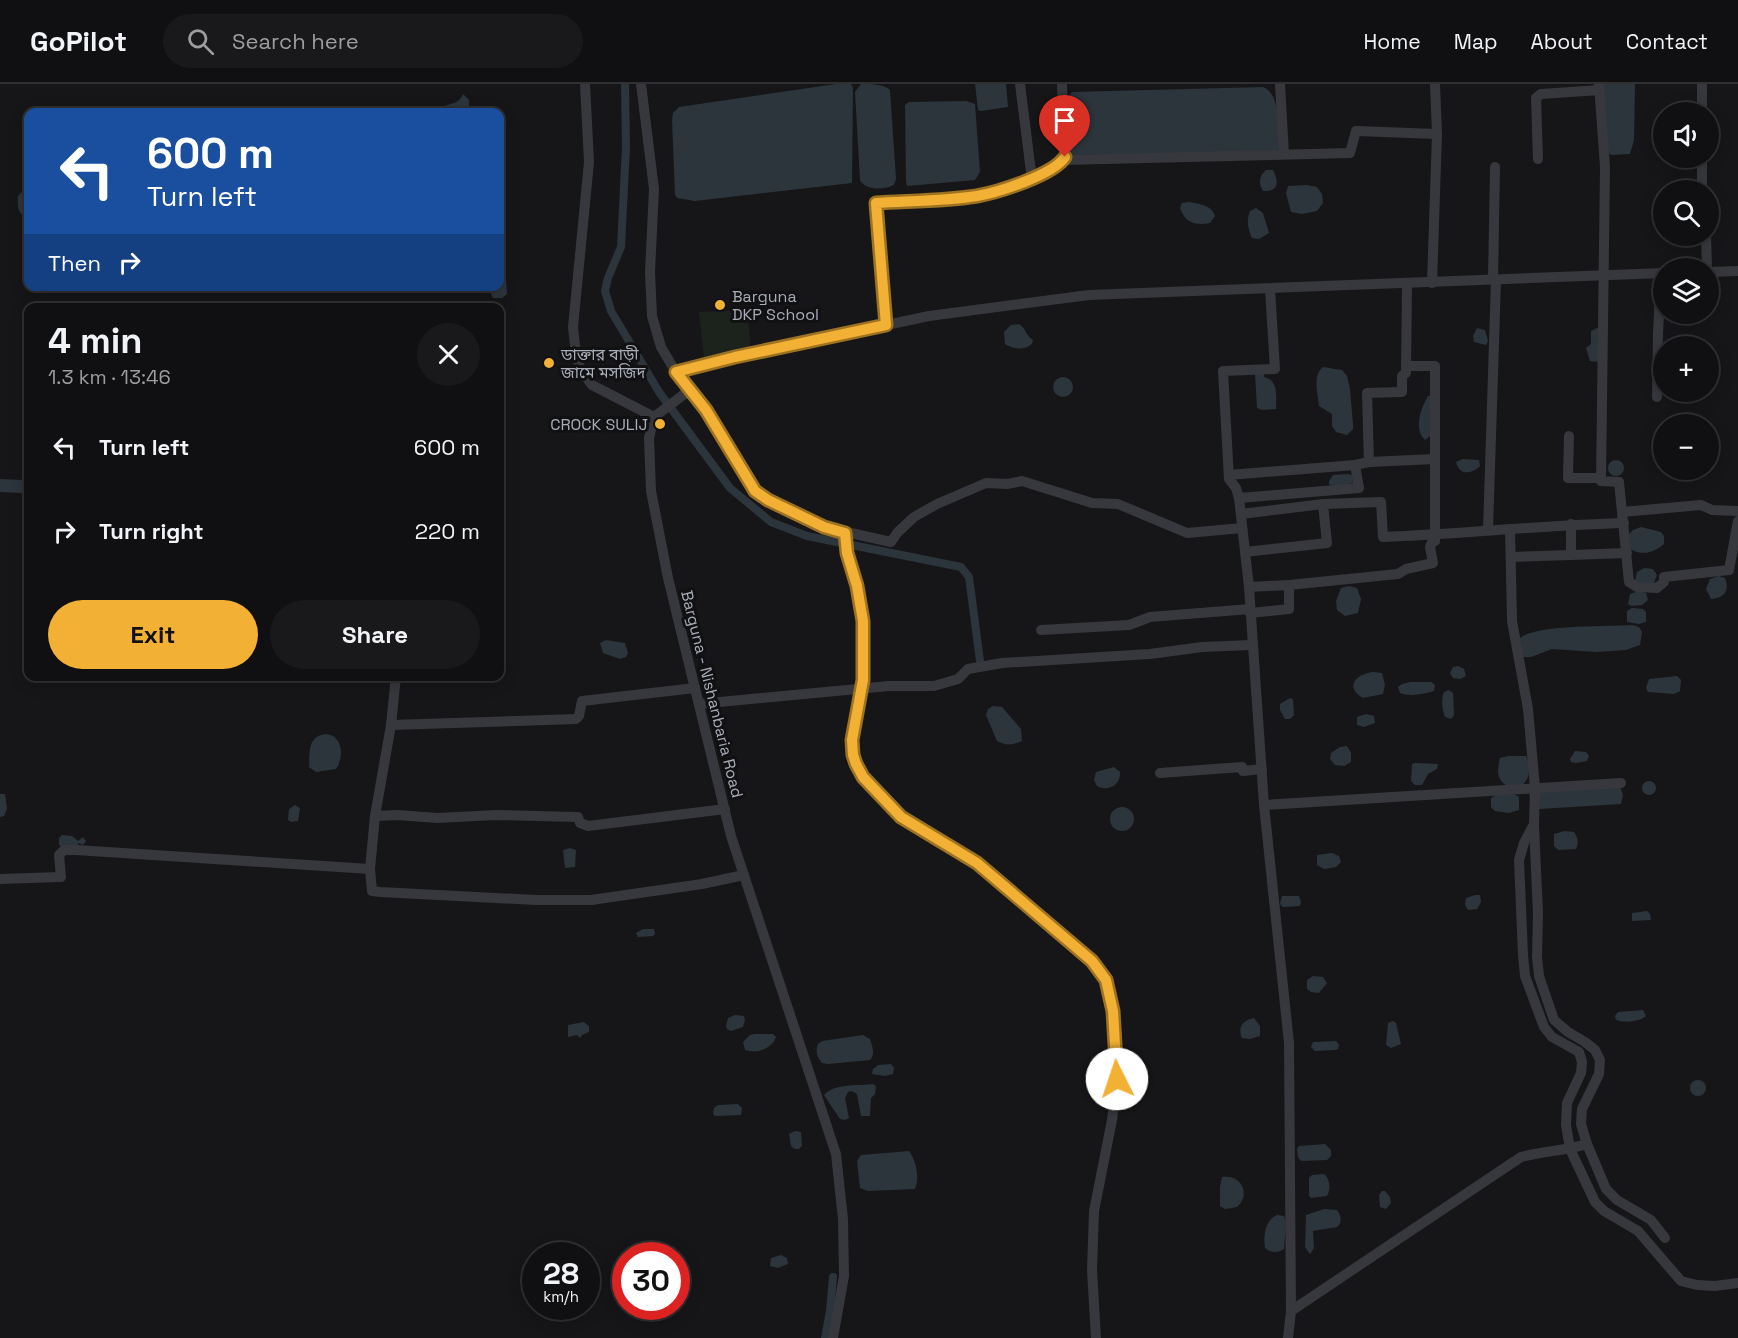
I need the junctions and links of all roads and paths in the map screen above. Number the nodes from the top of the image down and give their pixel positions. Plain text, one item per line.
1 (585, 84) edge
2 (641, 84) edge
3 (1020, 84) edge
4 (1062, 84) edge
5 (1280, 84) edge
6 (1436, 84) edge
7 (1702, 84) edge
8 (1599, 87) edge
9 (1702, 102) edge
10 (1437, 134) junction
11 (1284, 154) junction
12 (1538, 159) dead end
13 (1063, 160) junction
14 (1495, 167) dead end
15 (1032, 180) junction
16 (1719, 270) edge
17 (1738, 271) edge
18 (1653, 274) edge
19 (1603, 275) junction
20 (1495, 280) junction
21 (1432, 283) junction
22 (1407, 284) junction
23 (1270, 289) junction
24 (886, 325) junction
25 (1407, 366) junction
26 (676, 372) junction
27 (691, 389) junction
28 (654, 417) junction
29 (1569, 436) dead end
30 (1435, 459) junction
31 (1369, 462) junction
32 (1355, 465) junction
33 (1229, 475) junction
34 (1601, 478) junction
35 (1239, 498) junction
36 (1323, 504) junction
37 (1738, 511) edge
38 (1241, 514) junction
39 (1623, 517) junction
40 (1738, 521) edge
41 (1571, 524) junction
42 (1242, 528) junction
43 (1510, 529) junction
44 (1488, 530) junction
45 (842, 532) junction
46 (1435, 535) junction
47 (1245, 552) junction
48 (1627, 553) junction
49 (1571, 555) junction
50 (1510, 557) junction
51 (1288, 585) junction
52 (1249, 587) junction
53 (1250, 611) junction
54 (1041, 630) dead end
55 (1251, 645) junction
56 (395, 681) edge
57 (695, 688) junction
58 (860, 689) junction
59 (699, 704) junction
60 (391, 724) junction
61 (1262, 769) junction
62 (1160, 773) dead end
63 (1621, 783) dead end
64 (1534, 788) junction
65 (1264, 805) junction
66 (724, 809) junction
67 (375, 816) junction
68 (1534, 824) junction
69 (370, 869) junction
70 (744, 875) junction
71 (0, 879) edge
72 (1587, 1144) junction
73 (1570, 1149) junction
74 (1665, 1238) dead end
75 (1738, 1283) edge
76 (1290, 1311) junction
77 (833, 1338) edge
78 (1096, 1338) edge
79 (1288, 1338) edge

1 - 28 street
2 - 26 street
3 - 15 street
4 - 13 street
5 - 11 street
6 - 10 street
7 - 9 street
8 - 12 street
8 - 19 street
10 - 11 street
10 - 21 street
11 - 13 street
13 - 15 street
14 - 20 street
15 - 24 street
16 - 17 street
18 - 19 street
19 - 20 street
19 - 34 street
20 - 21 street
20 - 44 street
21 - 22 street
22 - 23 street
22 - 25 street
23 - 24 street
23 - 33 street
24 - 26 street
25 - 30 street
25 - 31 street
26 - 27 street
27 - 28 street
27 - 45 street
28 - 57 street, Barguna - Nishanbaria Road
29 - 34 street
30 - 31 street
30 - 46 street
31 - 32 street
32 - 33 street
32 - 35 street
33 - 35 street
34 - 39 street
35 - 38 street
36 - 38 street
36 - 46 street
36 - 47 street
37 - 39 street
38 - 42 street
39 - 41 street
39 - 48 street
40 - 48 street
41 - 43 street
41 - 49 street
42 - 45 street
42 - 47 street
43 - 44 street
43 - 50 street
44 - 46 street
45 - 58 street
46 - 51 street
47 - 52 street
48 - 49 street
49 - 50 street
50 - 64 street
51 - 52 street
51 - 53 street
52 - 53 street
53 - 54 street
53 - 55 street
55 - 58 street
55 - 61 street
56 - 60 street
57 - 59 street, Barguna - Nishanbaria Road
57 - 60 street
58 - 59 street
58 - 78 street
59 - 66 street, Barguna - Nishanbaria Road
60 - 67 street
61 - 62 street
61 - 65 street
63 - 64 street
64 - 65 street
64 - 68 street
65 - 76 street
66 - 67 street
66 - 70 street, Barguna - Nishanbaria Road
67 - 69 street
68 - 72 street
68 - 73 street
69 - 70 street
69 - 71 street
70 - 77 street, Barguna - Nishanbaria Road
72 - 73 street
72 - 74 street
73 - 75 street
73 - 76 street
76 - 79 street

